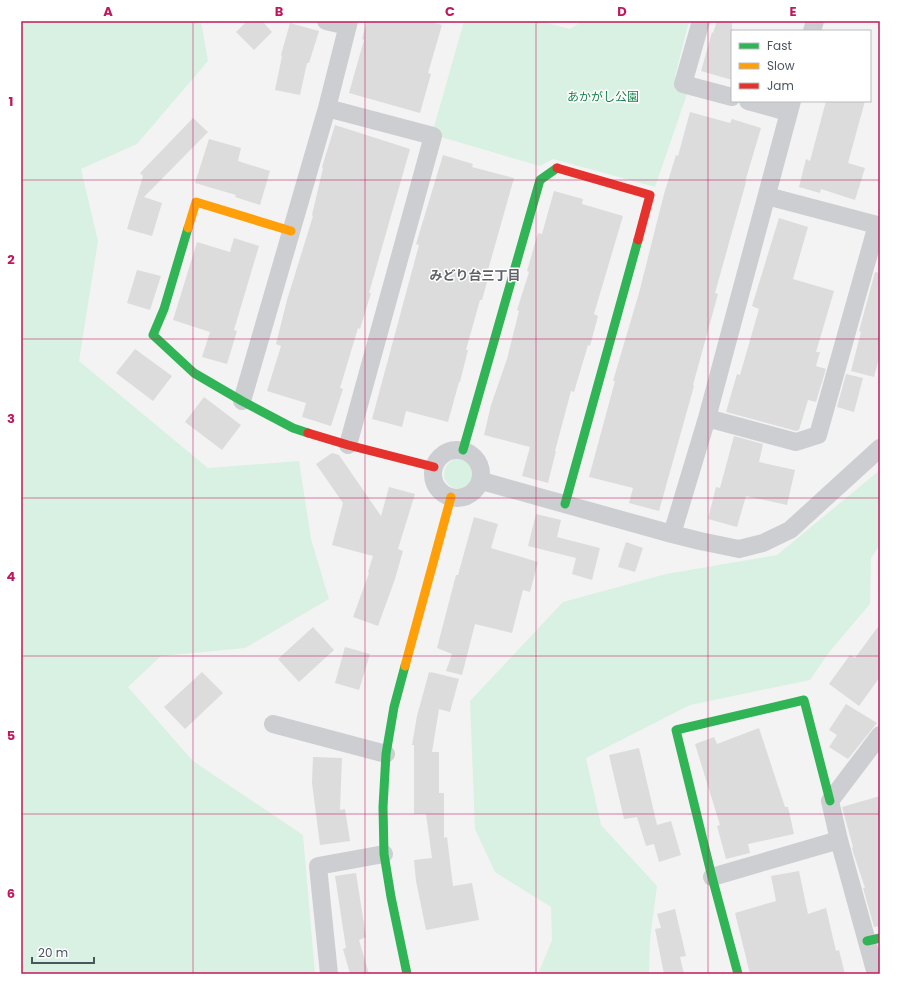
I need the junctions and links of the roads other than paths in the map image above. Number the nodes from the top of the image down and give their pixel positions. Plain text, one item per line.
1 (326, 21) edge
2 (701, 21) edge
3 (348, 24) edge
4 (731, 97) edge
5 (756, 102) edge
6 (790, 106) edge
7 (326, 108) junction
8 (767, 196) junction
9 (878, 226) edge
10 (291, 231) junction
11 (242, 401) junction
12 (707, 418) junction
13 (348, 444) junction
14 (880, 448) edge
15 (463, 450) junction
16 (434, 467) junction
17 (482, 481) junction
18 (451, 498) junction
19 (565, 504) junction
20 (672, 534) junction
21 (274, 724) dead end
22 (880, 735) edge
23 (386, 754) junction
24 (830, 801) junction
25 (839, 840) junction
26 (384, 854) junction
27 (712, 877) junction
28 (874, 940) edge
29 (329, 974) edge
30 (407, 974) edge
31 (738, 974) edge
32 (876, 974) edge

1 - 3 street
2 - 4 street
3 - 7 street
5 - 6 street
6 - 8 street
7 - 10 street
7 - 13 street
8 - 9 street
8 - 12 street
9 - 12 street
10 - 11 street
10 - 11 street
11 - 13 street
12 - 20 street
13 - 16 street
14 - 20 street
15 - 16 street
15 - 17 street
15 - 19 street
16 - 18 street
17 - 18 street
17 - 19 street
18 - 23 street
19 - 20 street
21 - 23 street
22 - 24 street
23 - 26 street
24 - 25 street
24 - 27 street
25 - 27 street
25 - 28 street
26 - 29 street
26 - 30 street
27 - 31 street
28 - 32 street

